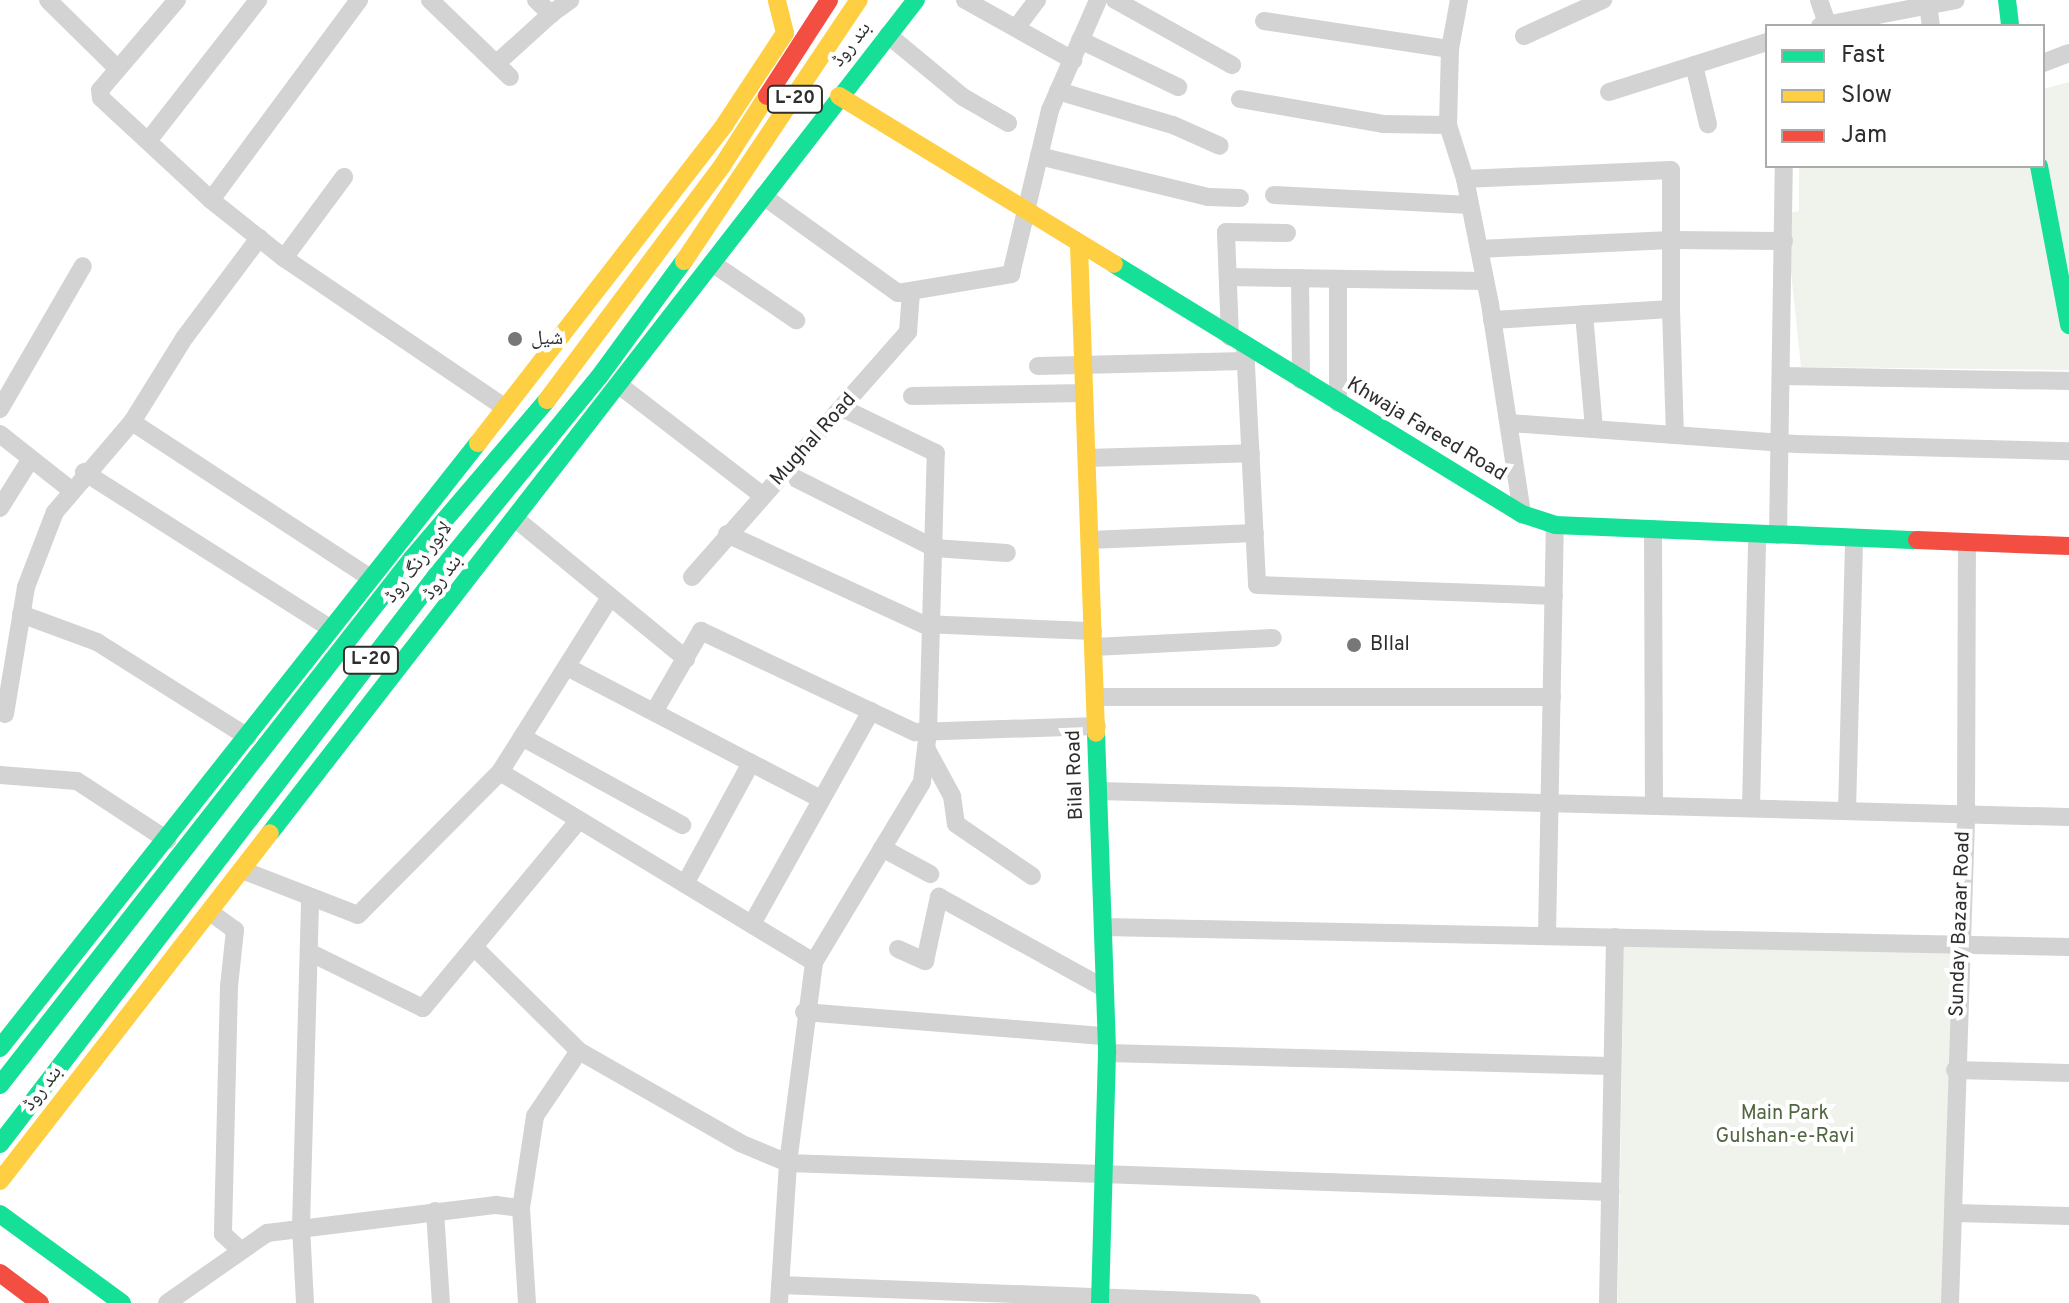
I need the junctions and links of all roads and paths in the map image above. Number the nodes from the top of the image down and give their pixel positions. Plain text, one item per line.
1 (48, 0) edge
2 (258, 0) edge
3 (359, 0) edge
4 (430, 0) edge
5 (536, 0) edge
6 (570, 0) edge
7 (777, 0) edge
8 (829, 0) edge
9 (859, 0) edge
10 (916, 0) edge
11 (965, 0) edge
12 (1037, 0) edge
13 (1098, 0) edge
14 (1115, 0) edge
15 (1459, 0) edge
16 (1603, 0) edge
17 (1819, 0) edge
18 (1956, 0) edge
19 (2007, 0) edge
20 (171, 2) edge
21 (1928, 5) junction
22 (551, 14) junction
23 (1892, 19) edge
24 (1264, 21) dead end
25 (1825, 24) edge
26 (1836, 24) edge
27 (1931, 24) edge
28 (2010, 24) edge
29 (1016, 28) junction
30 (888, 35) junction
31 (1524, 36) dead end
32 (1080, 40) junction
33 (1765, 43) edge
34 (1450, 49) junction
35 (2069, 53) edge
36 (1073, 60) junction
37 (2045, 62) edge
38 (497, 63) junction
39 (1232, 65) dead end
40 (1694, 65) junction
41 (118, 69) junction
42 (510, 77) dead end
43 (1178, 87) dead end
44 (1058, 91) junction
45 (1609, 92) dead end
46 (839, 96) junction
47 (1240, 99) dead end
48 (1008, 123) dead end
49 (1708, 124) dead end
50 (1448, 125) junction
51 (148, 141) junction
52 (1220, 146) dead end
53 (1039, 156) junction
54 (1784, 168) edge
55 (2039, 168) edge
56 (344, 177) dead end
57 (1465, 179) junction
58 (1274, 195) dead end
59 (763, 196) junction
60 (1240, 198) dead end
61 (211, 200) junction
62 (1470, 205) junction
63 (1026, 212) junction
64 (1287, 233) dead end
65 (259, 238) junction
66 (1671, 240) junction
67 (1784, 241) junction
68 (1079, 245) junction
69 (1479, 249) junction
70 (284, 258) junction
71 (712, 263) junction
72 (83, 266) dead end
73 (1228, 277) junction
74 (1300, 278) junction
75 (1338, 280) junction
76 (1485, 281) junction
77 (911, 292) junction
78 (1671, 309) junction
79 (1584, 314) junction
80 (796, 320) dead end
81 (1492, 320) junction
82 (2069, 325) edge
83 (1240, 348) junction
84 (1083, 365) junction
85 (1038, 366) dead end
86 (1783, 376) junction
87 (1301, 380) junction
88 (2069, 381) edge
89 (619, 385) junction
90 (1084, 393) junction
91 (912, 396) dead end
92 (1338, 403) junction
93 (503, 406) junction
94 (0, 409) edge
95 (844, 409) junction
96 (132, 422) junction
97 (1510, 423) junction
98 (1594, 429) junction
99 (0, 434) edge
100 (1675, 435) junction
101 (1781, 443) junction
102 (2069, 451) edge
103 (1251, 453) junction
104 (1087, 458) junction
105 (30, 460) junction
106 (84, 472) junction
107 (785, 473) junction
108 (71, 490) junction
109 (763, 496) junction
110 (0, 508) edge
111 (1522, 514) junction
112 (517, 520) junction
113 (1555, 525) junction
114 (1653, 529) junction
115 (1255, 533) junction
116 (727, 534) junction
117 (1757, 534) junction
118 (1778, 535) junction
119 (1854, 539) junction
120 (1090, 540) junction
121 (1967, 544) junction
122 (2069, 546) edge
123 (934, 548) junction
124 (1007, 553) dead end
125 (692, 577) dead end
126 (370, 578) junction
127 (1554, 596) junction
128 (610, 597) junction
129 (21, 614) junction
130 (932, 624) junction
131 (331, 629) junction
132 (1273, 638) dead end
133 (1093, 639) junction
134 (686, 659) junction
135 (567, 667) junction
136 (1096, 697) junction
137 (1552, 697) junction
138 (871, 711) junction
139 (654, 712) junction
140 (5, 714) dead end
141 (1097, 726) junction
142 (248, 737) junction
143 (522, 737) junction
144 (927, 740) junction
145 (751, 763) junction
146 (500, 772) junction
147 (0, 775) edge
148 (1099, 791) junction
149 (821, 799) junction
150 (1549, 803) junction
151 (1654, 806) junction
152 (1751, 808) junction
153 (1847, 811) junction
154 (1966, 814) junction
155 (2069, 817) edge
156 (579, 820) junction
157 (682, 825) dead end
158 (167, 840) junction
159 (882, 848) junction
160 (242, 870) junction
161 (930, 874) dead end
162 (1032, 876) dead end
163 (685, 884) junction
164 (310, 897) junction
165 (210, 912) junction
166 (752, 924) junction
167 (1103, 927) junction
168 (1547, 935) junction
169 (1615, 937) junction
170 (1960, 942) junction
171 (474, 947) junction
172 (2069, 947) edge
173 (898, 949) dead end
174 (309, 952) junction
175 (814, 962) junction
176 (1104, 988) junction
177 (804, 1012) junction
178 (1106, 1044) junction
179 (0, 1048) edge
180 (579, 1051) junction
181 (1610, 1066) junction
182 (1955, 1070) junction
183 (2069, 1073) edge
184 (0, 1085) edge
185 (0, 1144) edge
186 (788, 1163) junction
187 (1106, 1175) junction
188 (0, 1181) edge
189 (1610, 1192) junction
190 (521, 1208) junction
191 (435, 1211) junction
192 (1954, 1213) junction
193 (0, 1214) edge
194 (2069, 1216) edge
195 (301, 1226) junction
196 (240, 1250) junction
197 (0, 1273) edge
198 (779, 1294) edge
199 (1100, 1301) edge
200 (40, 1303) edge
201 (122, 1303) edge
202 (167, 1303) edge
203 (305, 1303) edge
204 (441, 1303) edge
205 (527, 1303) edge
206 (1252, 1303) edge
207 (1608, 1303) edge
208 (1950, 1303) edge

1 - 41 street
2 - 51 street
3 - 61 street
4 - 38 street
5 - 22 street
6 - 22 street
7 - 93 main road
8 - 184 main road, لاہور رنگ روڈ / L-20
9 - 185 main road, لاہور رنگ روڈ / L-20
10 - 30 main road, بند روڈ
11 - 29 street
12 - 29 street
13 - 32 street
14 - 39 street
15 - 34 street
16 - 31 street
17 - 25 street
18 - 21 street
19 - 28 main road
20 - 41 street
21 - 23 street
21 - 27 street
22 - 38 street
23 - 26 street
24 - 34 street
29 - 36 street
30 - 46 main road, بند روڈ
30 - 48 street
32 - 36 street
32 - 43 street
33 - 40 street
34 - 50 street
35 - 37 street
36 - 44 street
38 - 42 street
40 - 45 street
40 - 49 street
41 - 51 street
44 - 52 street
44 - 53 street
46 - 59 main road, بند روڈ
46 - 63 main road, Khwaja Fareed Road
47 - 50 street
50 - 57 street
51 - 61 street
53 - 60 street
53 - 63 street
54 - 67 street
55 - 82 main road
56 - 70 street
57 - 62 street
57 - 66 street
58 - 62 street
59 - 71 main road, بند روڈ
59 - 77 street
61 - 65 street
62 - 69 street
63 - 68 main road, Khwaja Fareed Road
63 - 77 street
64 - 73 street
65 - 70 street
65 - 96 street
66 - 67 street
66 - 69 street
66 - 78 street
67 - 86 street
68 - 83 main road, Khwaja Fareed Road
68 - 84 main road, Bilal Road
69 - 76 street
70 - 93 street
71 - 80 street
71 - 89 main road, بند روڈ
72 - 94 street
73 - 74 street
73 - 83 street
74 - 75 street
74 - 87 street
75 - 76 street
75 - 92 street
76 - 81 street
77 - 95 street, Mughal Road
78 - 79 street
78 - 100 street
79 - 81 street
79 - 98 street
81 - 97 street
83 - 84 street
83 - 87 main road, Khwaja Fareed Road
83 - 103 street
84 - 85 street
84 - 90 main road, Bilal Road
86 - 88 street
86 - 101 street
87 - 92 main road, Khwaja Fareed Road
89 - 109 street
89 - 112 main road, بند روڈ
90 - 91 street
90 - 104 main road, Bilal Road
92 - 111 main road, Khwaja Fareed Road
93 - 126 main road
95 - 107 street, Mughal Road
95 - 123 street
96 - 106 street
96 - 126 street
97 - 98 street
97 - 111 street
98 - 100 street
99 - 105 street
100 - 101 street
101 - 102 street
101 - 118 street
103 - 104 street
103 - 115 street
104 - 120 main road, Bilal Road
105 - 108 street
105 - 110 street
106 - 108 street
106 - 131 street
107 - 109 street, Mughal Road
107 - 123 street
108 - 129 street
109 - 116 street, Mughal Road
111 - 113 main road, Khwaja Fareed Road
112 - 128 street
112 - 160 main road, بند روڈ
113 - 114 main road, Khwaja Fareed Road
113 - 127 street
114 - 117 main road, Khwaja Fareed Road
114 - 151 street
115 - 120 street
115 - 127 street
116 - 125 street, Mughal Road
116 - 130 street
117 - 118 main road, Khwaja Fareed Road
117 - 152 street
118 - 119 main road, Khwaja Fareed Road
119 - 121 main road, Khwaja Fareed Road
119 - 153 street
120 - 133 main road, Bilal Road
121 - 122 main road, Khwaja Fareed Road
121 - 154 street, Sunday Bazaar Road
123 - 124 street
123 - 130 street
126 - 131 main road
127 - 137 street
128 - 134 street
128 - 135 street
129 - 140 street
129 - 142 street
130 - 133 street
130 - 144 street
131 - 142 main road
132 - 133 street
133 - 136 main road, Bilal Road
134 - 138 street
134 - 139 street
135 - 139 street
135 - 143 street
136 - 137 street
136 - 141 main road, Bilal Road
137 - 150 street
138 - 144 street
138 - 149 street
139 - 145 street
141 - 144 street
141 - 148 main road, Bilal Road
142 - 158 main road
143 - 146 street
143 - 157 street
144 - 159 street
144 - 162 street
145 - 149 street
145 - 163 street
146 - 156 street
146 - 164 street
147 - 158 street
148 - 150 street
148 - 167 main road, Bilal Road
149 - 166 street
150 - 151 street
150 - 168 street
151 - 152 street
152 - 153 street
153 - 154 street
154 - 155 street
154 - 170 street, Sunday Bazaar Road
156 - 163 street
156 - 171 street
158 - 179 main road
159 - 161 street
159 - 175 street
160 - 164 street
160 - 165 main road, بند روڈ
163 - 166 street
164 - 174 street
165 - 188 main road, بند روڈ
165 - 196 street
166 - 175 street
167 - 168 street
167 - 176 main road, Bilal Road
168 - 169 street
169 - 170 street
169 - 181 street
170 - 172 street
170 - 182 street, Sunday Bazaar Road
171 - 174 street
171 - 180 street
173 - 176 street
174 - 195 street
175 - 177 street
176 - 178 main road, Bilal Road
177 - 178 street
177 - 186 street
178 - 181 street
178 - 187 main road, Bilal Road
180 - 186 street
180 - 190 street
181 - 189 street
182 - 183 street
182 - 192 street, Sunday Bazaar Road
186 - 187 street
186 - 198 street
187 - 189 street
187 - 199 main road, Bilal Road
189 - 207 street
190 - 191 street
190 - 205 street
191 - 195 street
191 - 204 street
192 - 194 street
192 - 208 street, Sunday Bazaar Road
193 - 201 main road
195 - 196 street
195 - 203 street
196 - 202 street
197 - 200 main road
198 - 199 street
199 - 206 street

